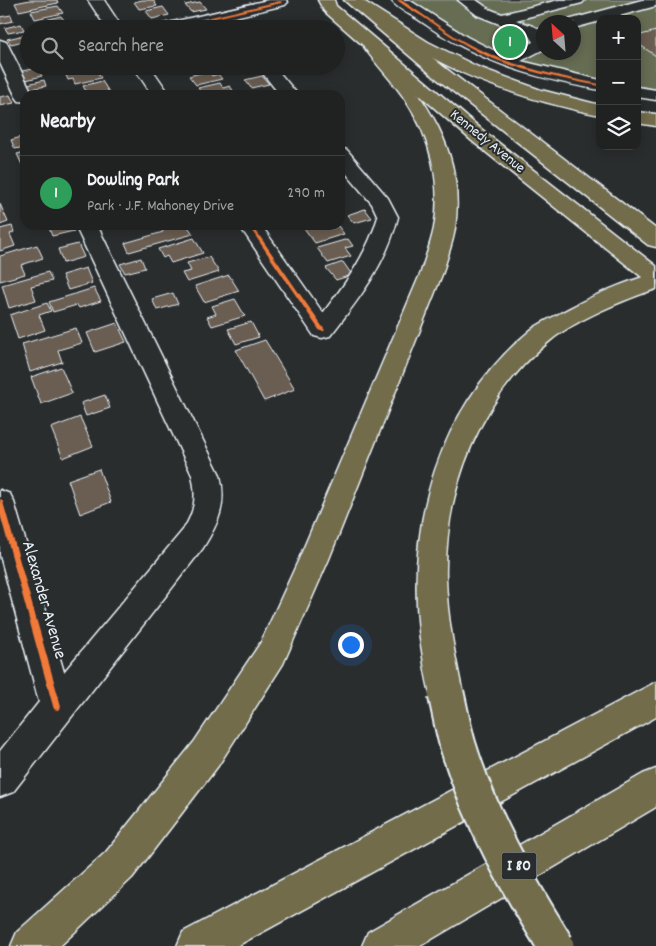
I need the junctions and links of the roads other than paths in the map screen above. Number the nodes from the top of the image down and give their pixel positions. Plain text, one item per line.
1 (96, 0) edge
2 (208, 0) edge
3 (326, 0) edge
4 (400, 0) edge
5 (489, 0) edge
6 (577, 0) edge
7 (353, 1) edge
8 (656, 1) edge
9 (280, 2) dead end
10 (469, 2) edge
11 (221, 15) junction
12 (501, 19) junction
13 (110, 20) edge
14 (200, 20) edge
15 (225, 20) edge
16 (343, 20) edge
17 (581, 21) edge
18 (345, 22) edge
19 (536, 36) edge
20 (536, 41) edge
21 (0, 45) edge
22 (372, 46) junction
23 (508, 61) junction
24 (10, 62) edge
25 (147, 75) edge
26 (272, 75) edge
27 (596, 85) edge
28 (22, 90) edge
29 (158, 90) edge
30 (285, 90) edge
31 (641, 93) edge
32 (656, 95) edge
33 (596, 109) edge
34 (641, 118) edge
35 (656, 120) edge
36 (345, 160) edge
37 (88, 230) edge
38 (253, 230) edge
39 (656, 240) edge
40 (656, 276) edge
41 (656, 281) edge
42 (0, 502) edge
43 (656, 699) edge
44 (57, 706) junction
45 (0, 779) edge
46 (656, 787) edge
47 (31, 946) edge
48 (197, 946) edge
49 (382, 946) edge
50 (556, 946) edge

1 - 13 street
2 - 11 street
3 - 16 main road, Kennedy Avenue
4 - 23 street
5 - 10 street
6 - 12 street
7 - 33 main road
7 - 39 main road, Kennedy Avenue
8 - 17 street
9 - 11 street
10 - 12 street
11 - 14 street
11 - 15 street
12 - 19 street
18 - 22 main road, Kennedy Avenue
20 - 23 street
21 - 24 street
22 - 40 main road, Kennedy Avenue
22 - 47 main road
23 - 27 street
24 - 28 street
25 - 29 street
26 - 30 street
31 - 32 street
34 - 35 main road
36 - 38 street
37 - 44 street
41 - 50 main road, bridge
42 - 44 street, Alexander Avenue
43 - 48 main road
44 - 45 street
46 - 49 main road, I 80

